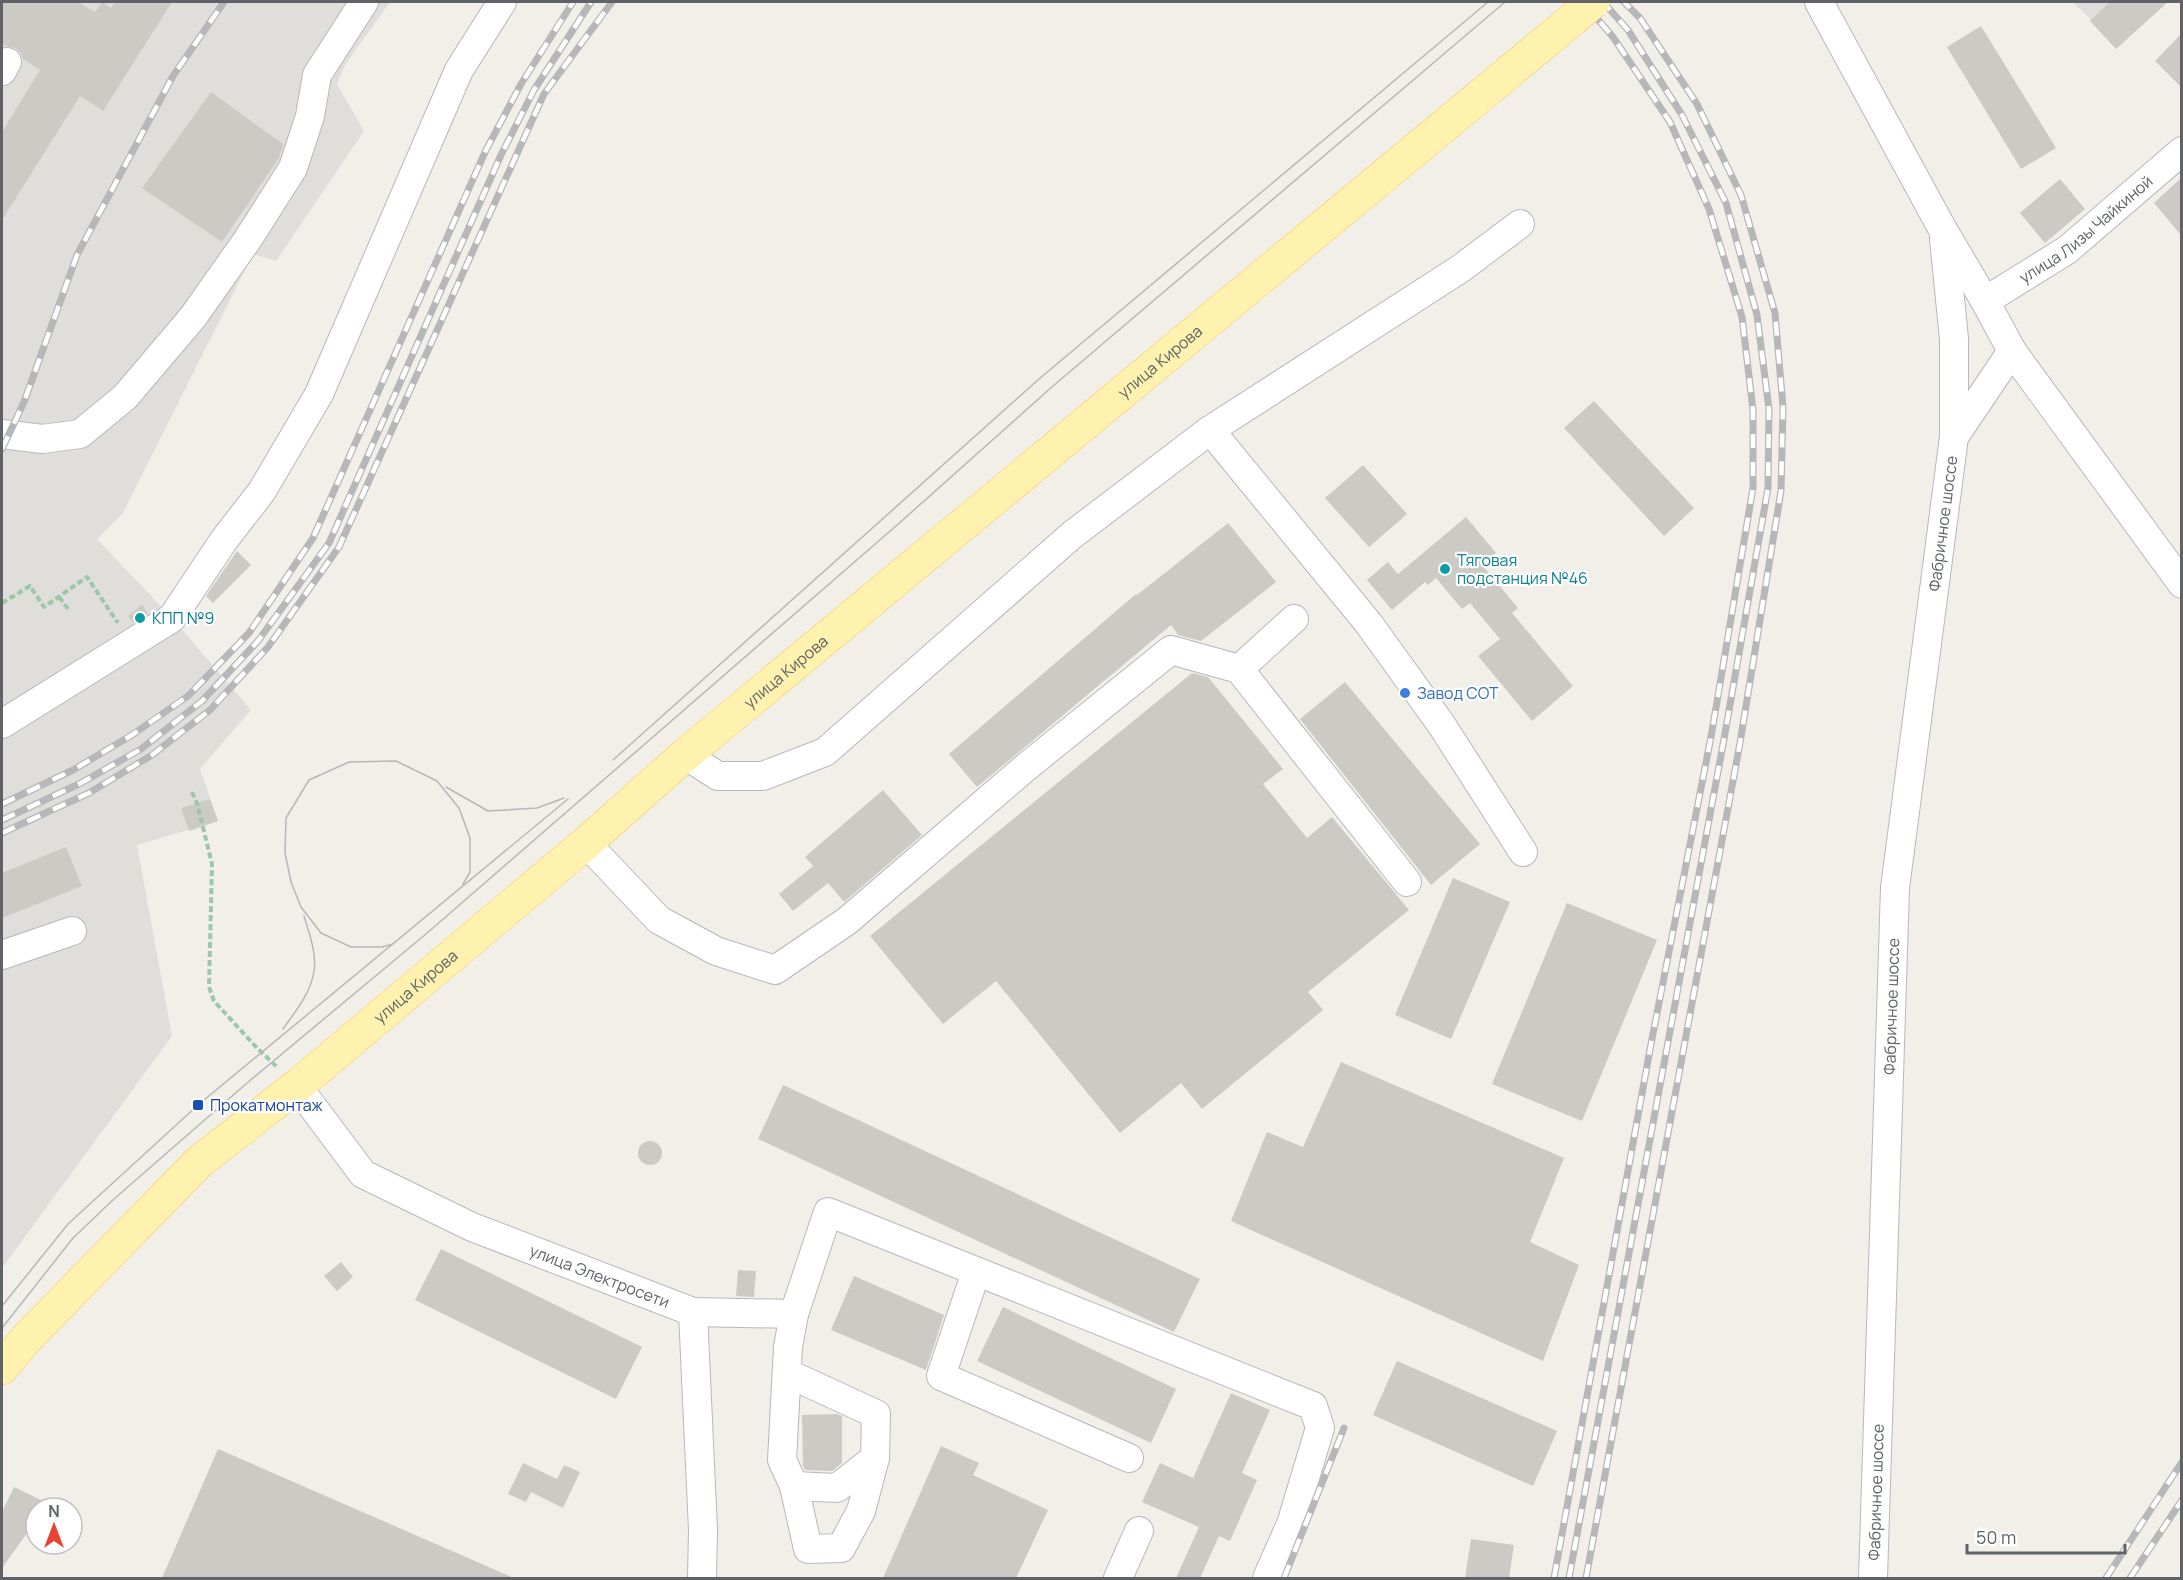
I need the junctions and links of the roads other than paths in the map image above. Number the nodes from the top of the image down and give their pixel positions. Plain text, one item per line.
1 (364, 2) edge
2 (502, 2) edge
3 (1819, 2) edge
4 (1583, 10) edge
5 (2181, 151) edge
6 (1520, 224) dead end
7 (1943, 230) junction
8 (1985, 301) junction
9 (2012, 351) junction
10 (1210, 430) junction
11 (2, 434) edge
12 (1954, 437) junction
13 (2181, 584) edge
14 (1294, 619) dead end
15 (1239, 669) junction
16 (2, 724) edge
17 (685, 755) junction
18 (586, 843) junction
19 (1523, 852) dead end
20 (1407, 882) dead end
21 (72, 931) dead end
22 (2, 955) edge
23 (297, 1086) junction
24 (976, 1272) junction
25 (693, 1312) junction
26 (794, 1314) junction
27 (2, 1368) edge
28 (787, 1373) junction
29 (875, 1458) junction
30 (1130, 1458) dead end
31 (794, 1486) junction
32 (1139, 1531) dead end
33 (702, 1578) edge
34 (1118, 1578) edge
35 (1267, 1578) edge
36 (1873, 1578) edge

1 - 11 street
2 - 16 street
3 - 7 street
4 - 17 main road, улица Кирова
5 - 8 street, улица Лизы Чайкиной
6 - 10 street
7 - 8 street
7 - 12 street, Фабричное шоссе
8 - 9 street
9 - 12 street, Фабричное шоссе
9 - 13 street
10 - 17 street
10 - 19 street
12 - 36 street, Фабричное шоссе
14 - 15 street
15 - 18 street
15 - 20 street
17 - 18 main road, улица Кирова
18 - 23 main road, улица Кирова
21 - 22 street
23 - 25 street, улица Электросети
23 - 27 main road, улица Кирова
24 - 26 street
24 - 30 street
24 - 35 street
25 - 26 street, улица Электросети
25 - 33 street
26 - 28 street
28 - 29 street
28 - 31 street
29 - 31 street
29 - 31 street
32 - 34 street

